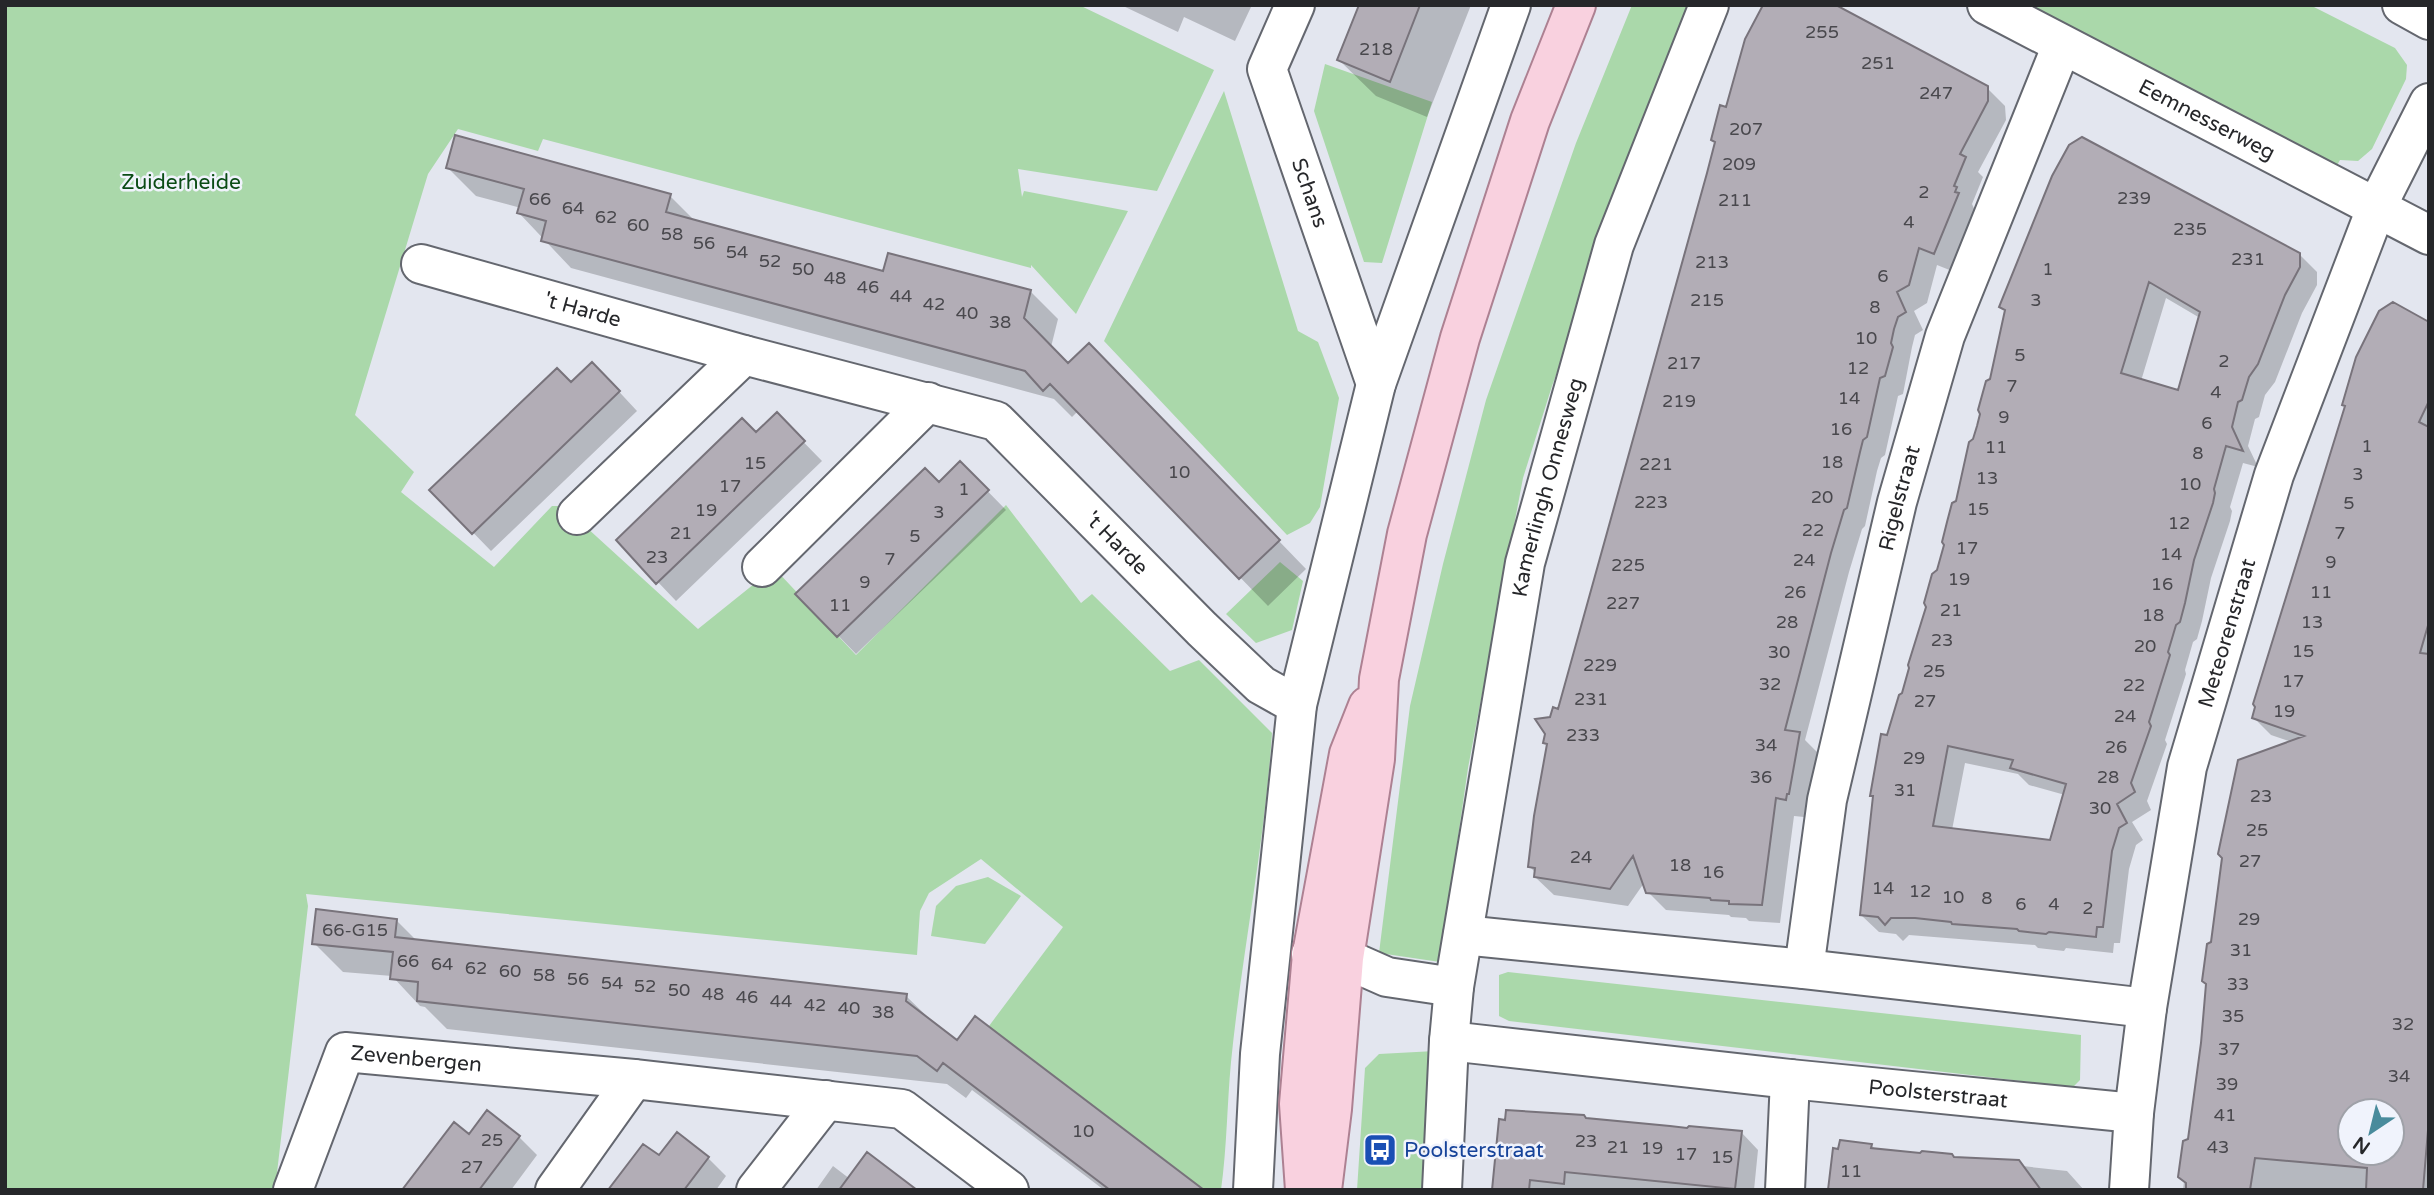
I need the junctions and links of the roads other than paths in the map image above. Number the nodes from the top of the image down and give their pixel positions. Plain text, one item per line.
1 (1295, 5) edge
2 (1511, 5) edge
3 (1576, 5) edge
4 (1709, 5) edge
5 (1987, 5) edge
6 (2402, 5) edge
7 (2429, 20) edge
8 (2062, 45) junction
9 (2429, 103) edge
10 (2377, 206) junction
11 (2429, 235) edge
12 (421, 264) dead end
13 (744, 355) junction
14 (1376, 384) junction
15 (928, 402) junction
16 (577, 515) dead end
17 (762, 567) dead end
18 (1297, 705) junction
19 (1463, 935) junction
20 (1272, 948) junction
21 (1328, 956) junction
22 (1804, 969) junction
23 (1454, 987) junction
24 (2147, 1008) junction
25 (1449, 1041) junction
26 (634, 1079) junction
27 (1790, 1079) junction
28 (826, 1100) junction
29 (2134, 1113) junction
30 (293, 1190) edge
31 (555, 1190) edge
32 (756, 1190) edge
33 (1009, 1190) edge
34 (1253, 1190) edge
35 (1305, 1190) edge
36 (1322, 1190) edge
37 (1442, 1190) edge
38 (1785, 1190) edge
39 (2129, 1190) edge

1 - 14 street, Schans
2 - 14 street
3 - 21 main road
4 - 19 street, Kamerlingh Onnesweg
5 - 8 street, Eemnesserweg
6 - 7 street
8 - 10 street, Eemnesserweg
8 - 22 street, Rigelstraat
9 - 10 street, Meteorenstraat
10 - 11 street, Eemnesserweg
10 - 24 street, Meteorenstraat
12 - 13 street, 't Harde
13 - 15 street, 't Harde
13 - 16 street
14 - 18 street
15 - 17 street
15 - 18 street, 't Harde
18 - 20 street
19 - 22 street
19 - 23 street, Kamerlingh Onnesweg
20 - 21 street
20 - 34 street
21 - 23 street
21 - 35 main road
21 - 36 main road
22 - 24 street
23 - 25 street, Kamerlingh Onnesweg
24 - 29 street, Meteorenstraat
25 - 27 street, Poolsterstraat
25 - 37 street, Kamerlingh Onnesweg
26 - 28 street, Zevenbergen
26 - 30 street, Zevenbergen
26 - 31 street
27 - 29 street, Poolsterstraat
27 - 38 street
28 - 32 street
28 - 33 street, Zevenbergen
29 - 39 street, Meteorenstraat

